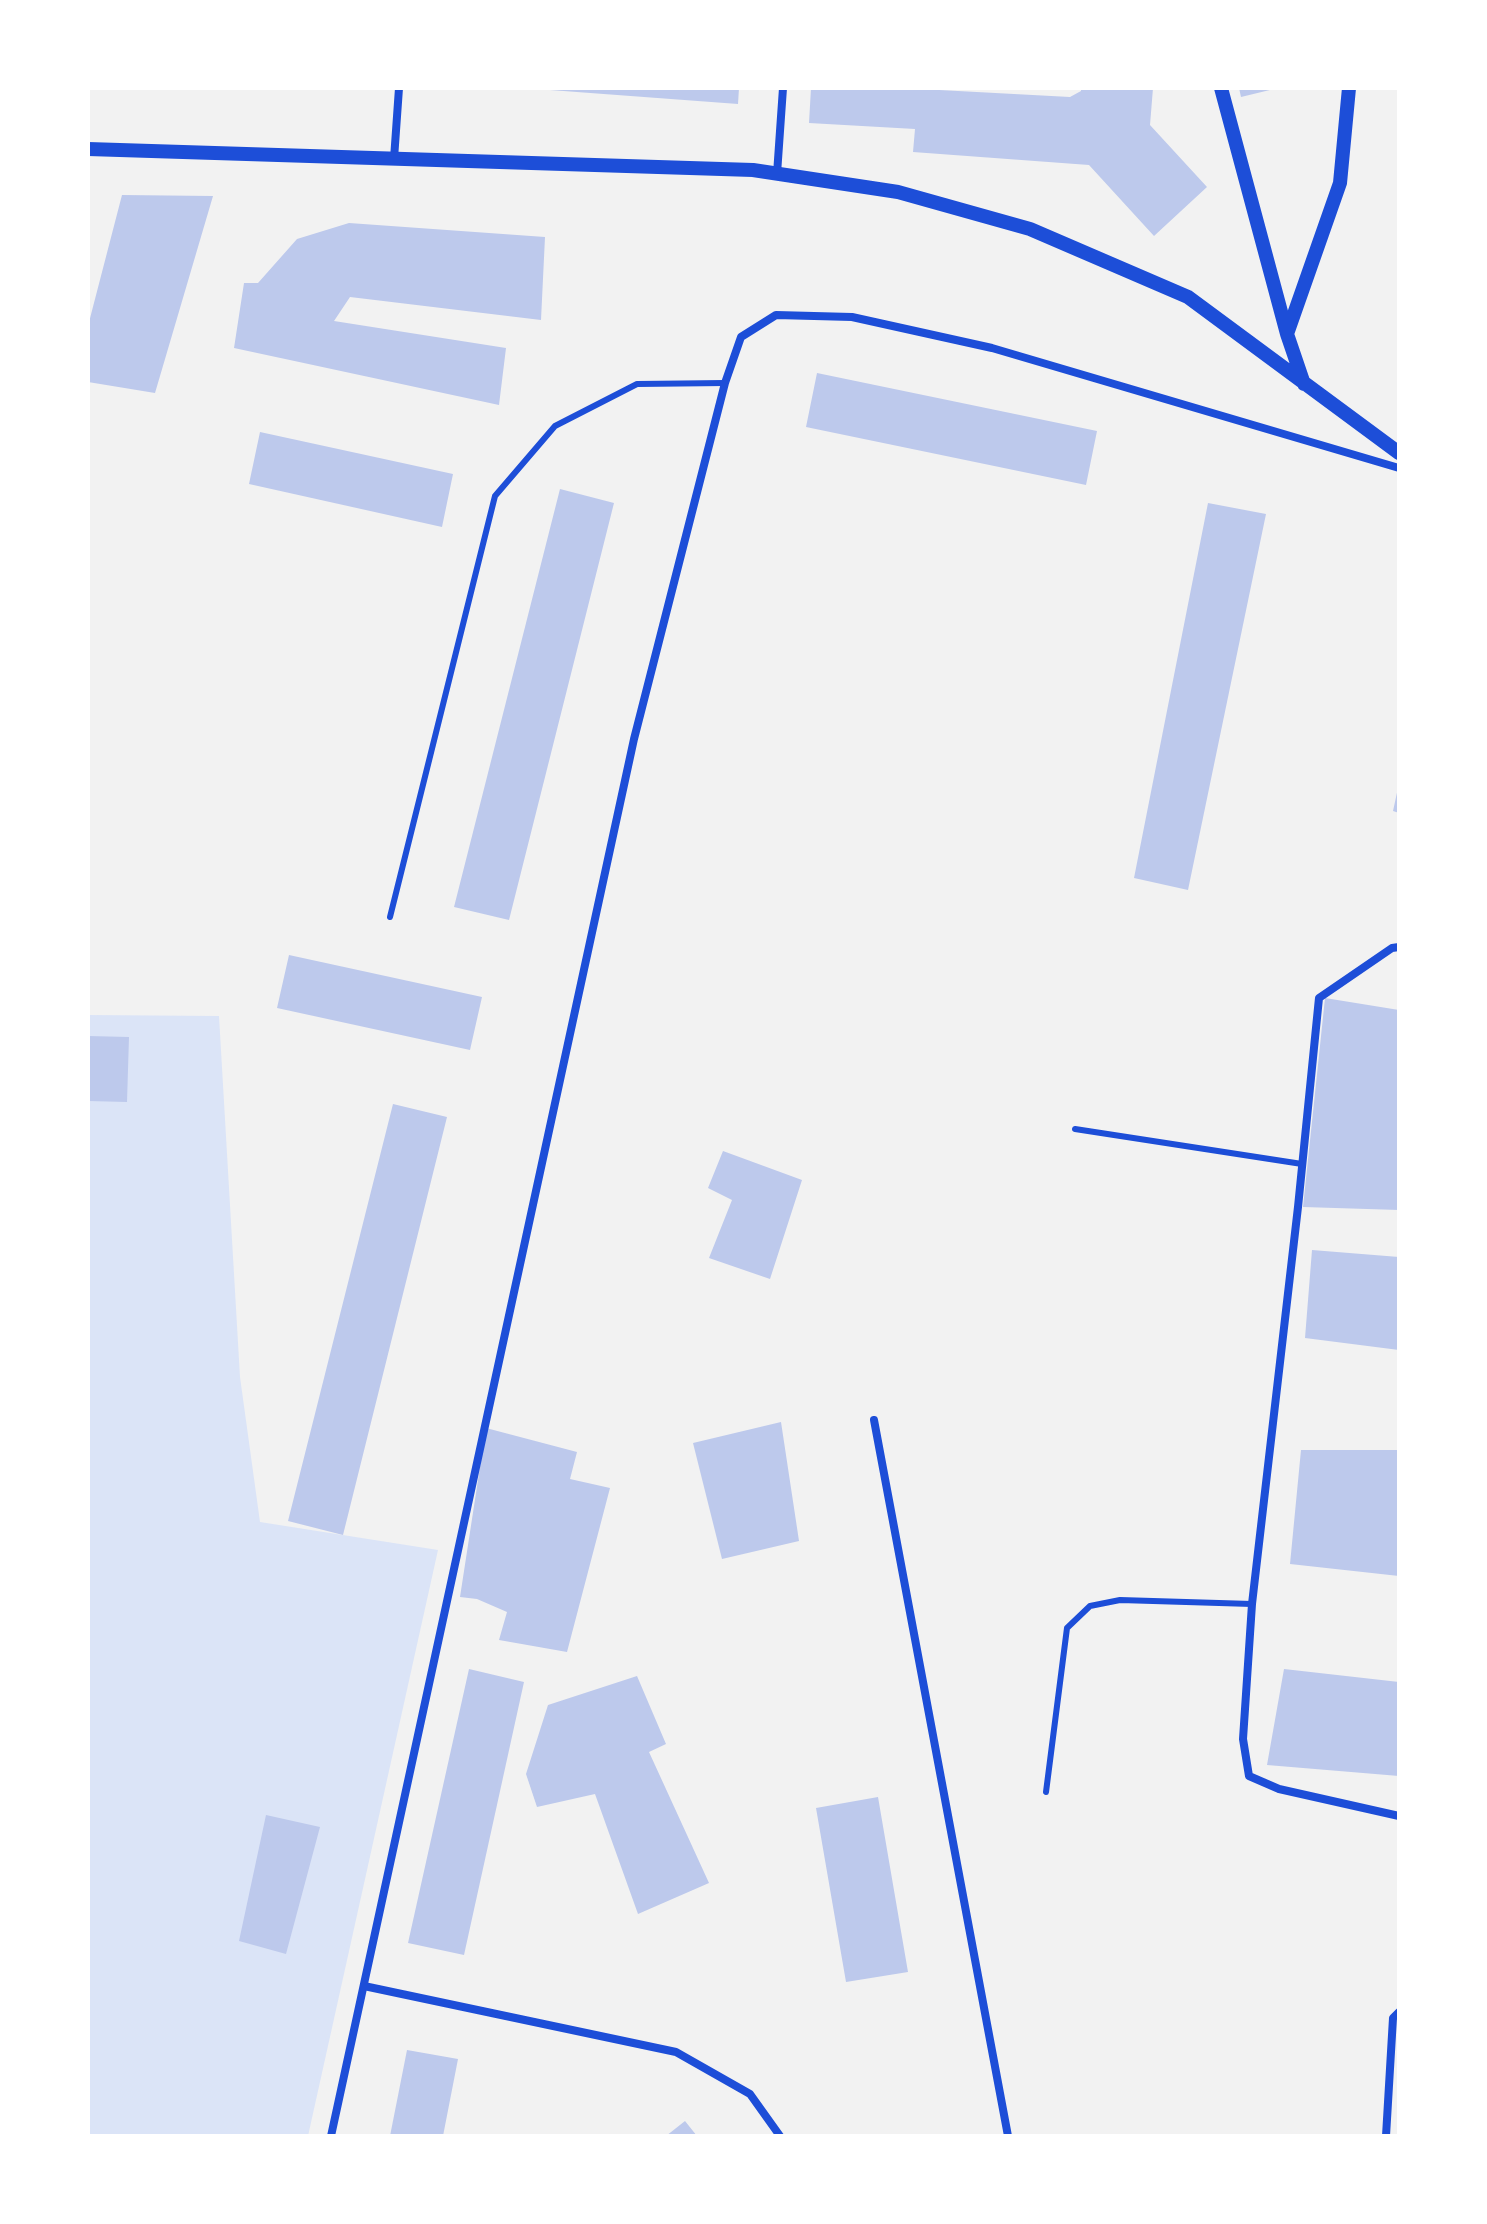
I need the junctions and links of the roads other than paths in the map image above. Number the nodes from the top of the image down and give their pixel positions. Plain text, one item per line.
1 (399, 88) edge
2 (783, 88) edge
3 (1221, 88) edge
4 (1349, 88) edge
5 (88, 149) edge
6 (394, 159) junction
7 (777, 174) junction
8 (1287, 334) junction
9 (725, 383) junction
10 (1304, 384) junction
11 (1399, 453) edge
12 (1399, 468) edge
13 (390, 917) dead end
14 (1399, 947) edge
15 (1075, 1129) dead end
16 (1302, 1164) junction
17 (874, 1420) dead end
18 (1252, 1604) junction
19 (1046, 1792) dead end
20 (1399, 1816) edge
21 (364, 1986) junction
22 (1399, 2012) edge
23 (331, 2136) edge
24 (780, 2136) edge
25 (1008, 2136) edge
26 (1386, 2136) edge

1 - 6 street
2 - 7 street
3 - 8 street
4 - 8 street
5 - 6 street
6 - 7 street
7 - 10 street
8 - 10 street
9 - 12 street
9 - 13 lane
9 - 21 street
10 - 11 street
14 - 16 street
15 - 16 lane
16 - 18 street
17 - 25 street
18 - 19 lane
18 - 20 street
21 - 23 street
21 - 24 street
22 - 26 street

